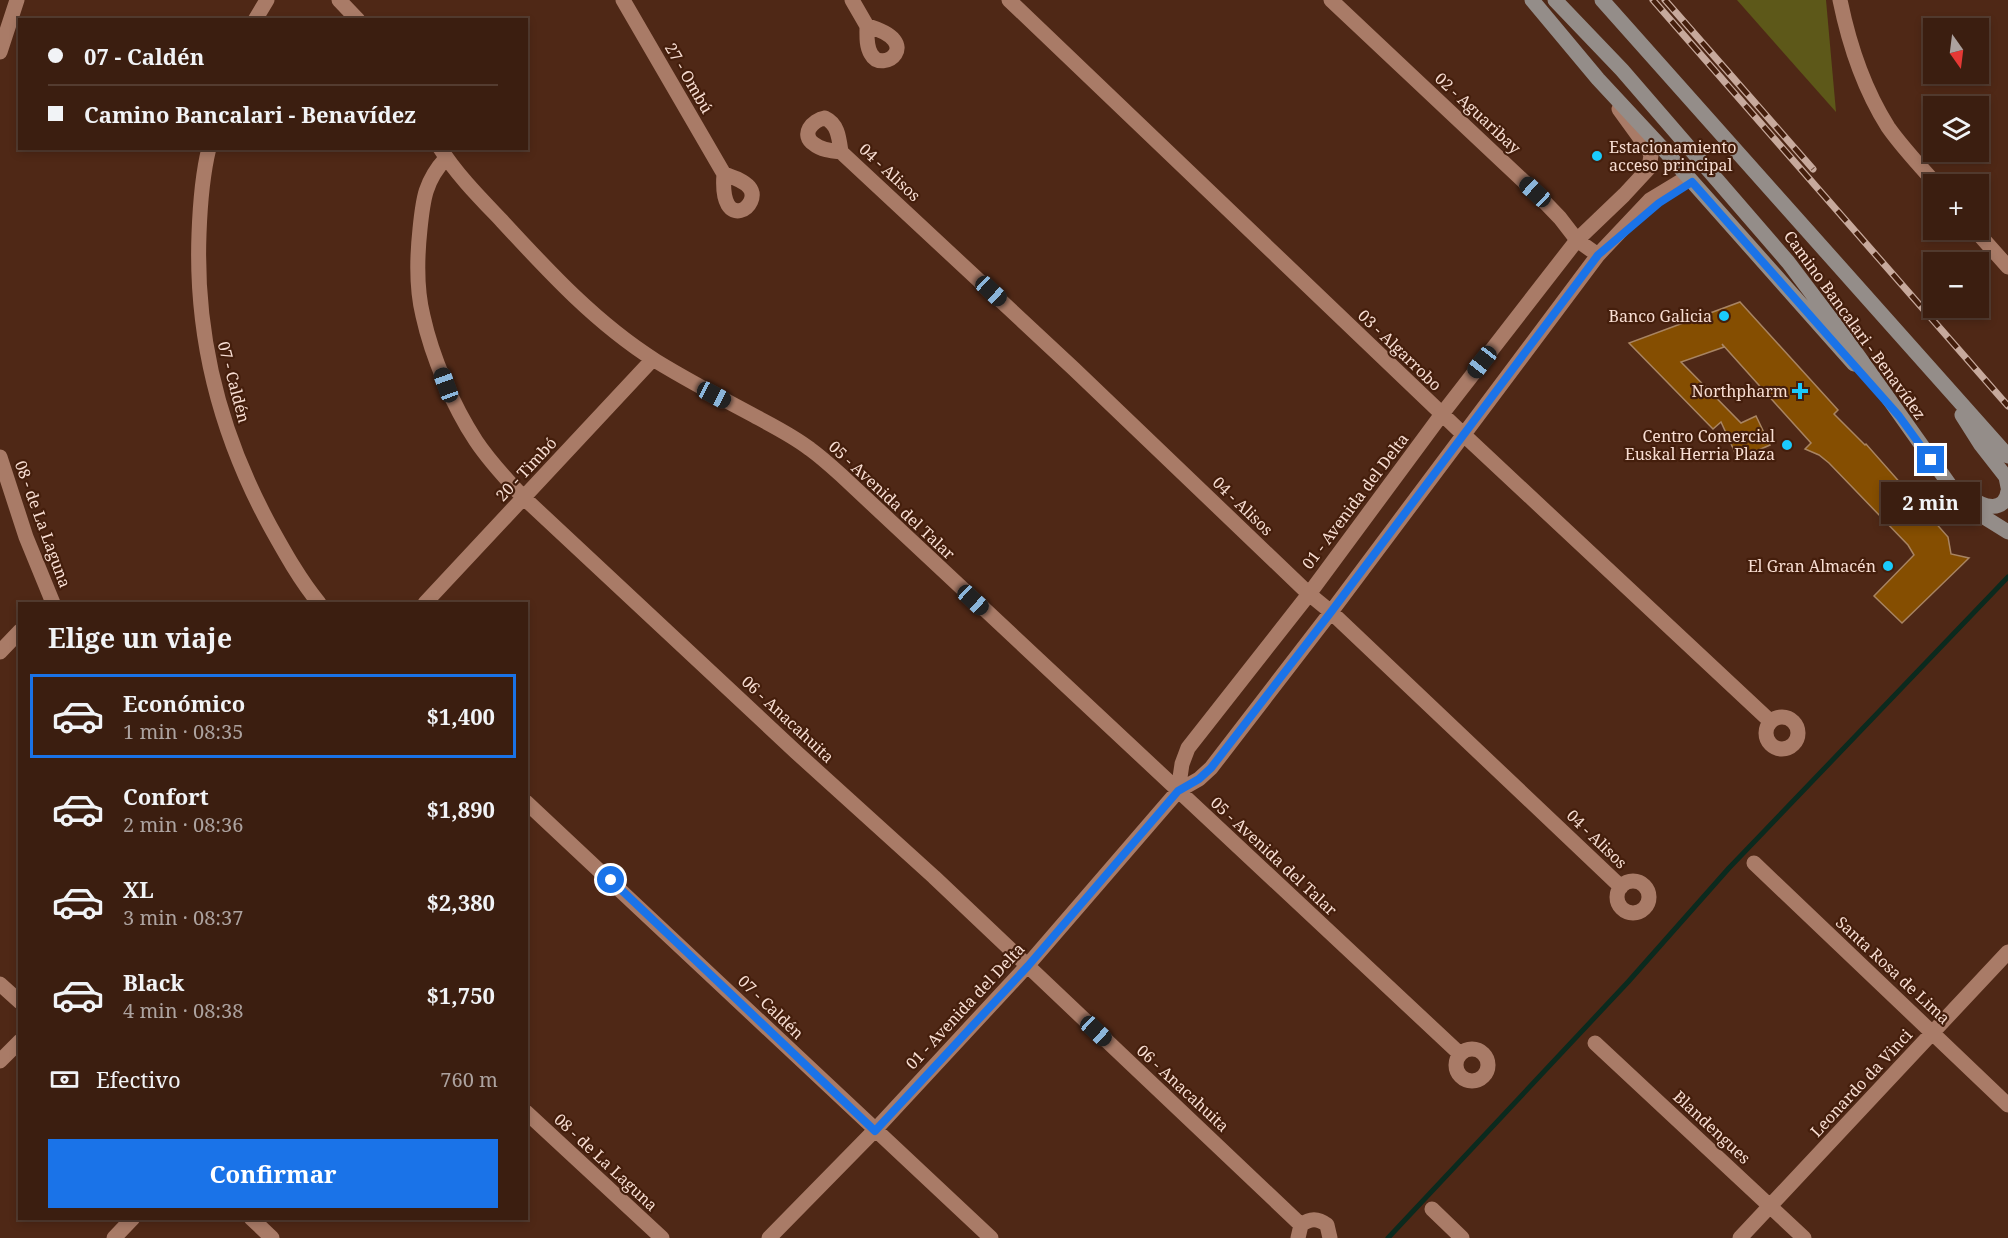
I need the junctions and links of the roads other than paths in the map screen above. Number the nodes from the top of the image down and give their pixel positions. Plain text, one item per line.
1 (17, 0) edge
2 (267, 0) edge
3 (339, 0) edge
4 (623, 0) edge
5 (852, 0) edge
6 (1009, 0) edge
7 (1331, 0) edge
8 (1532, 0) edge
9 (1555, 0) edge
10 (1602, 0) edge
11 (1840, 0) edge
12 (256, 18) edge
13 (356, 18) edge
14 (867, 26) dead end
15 (0, 52) edge
16 (1598, 79) junction
17 (208, 150) edge
18 (1665, 151) junction
19 (841, 152) dead end
20 (443, 153) edge
21 (723, 174) dead end
22 (1927, 174) edge
23 (1690, 179) junction
24 (1577, 240) junction
25 (1985, 240) edge
26 (1598, 255) junction
27 (2008, 267) edge
28 (654, 359) junction
29 (1936, 375) junction
30 (1442, 414) junction
31 (1899, 416) junction
32 (1464, 435) junction
33 (2008, 456) edge
34 (0, 457) edge
35 (1931, 460) junction
36 (2008, 489) edge
37 (523, 497) junction
38 (2008, 532) edge
39 (1309, 594) junction
40 (53, 602) edge
41 (318, 602) edge
42 (425, 602) edge
43 (1331, 612) junction
44 (18, 633) edge
45 (0, 652) edge
46 (1770, 722) dead end
47 (1178, 791) junction
48 (528, 804) edge
49 (1754, 863) dead end
50 (1621, 887) dead end
51 (2008, 952) edge
52 (1028, 966) junction
53 (0, 984) edge
54 (18, 1000) edge
55 (1933, 1032) junction
56 (18, 1043) edge
57 (1595, 1043) dead end
58 (1460, 1054) dead end
59 (0, 1061) edge
60 (2008, 1105) edge
61 (528, 1114) edge
62 (875, 1131) junction
63 (1770, 1206) junction
64 (1432, 1209) dead end
65 (131, 1220) edge
66 (253, 1220) edge
67 (1300, 1231) edge
68 (114, 1238) edge
69 (272, 1238) edge
70 (662, 1238) edge
71 (769, 1238) edge
72 (991, 1238) edge
73 (1330, 1238) edge
74 (1462, 1238) edge
75 (1740, 1238) edge
76 (1804, 1238) edge

1 - 15 street
2 - 12 street
3 - 13 street
4 - 21 street, 27 - Ombú
5 - 14 street
6 - 30 street, 03 - Algarrobo
7 - 24 street, 02 - Aguaribay
8 - 16 main road
9 - 31 main road, Camino Bancalari - Benavídez
10 - 29 main road, Camino Bancalari - Benavídez
11 - 22 street
16 - 18 main road
16 - 24 street, 01 - Avenida del Delta
17 - 41 street, 07 - Caldén
18 - 23 main road
18 - 24 street, 01 - Avenida del Delta
19 - 39 street, 04 - Alisos
20 - 28 street, 05 - Avenida del Talar
20 - 37 street, 06 - Anacahuita
23 - 26 street, 01 - Avenida del Delta
23 - 31 main road
24 - 26 street, 02 - Aguaribay
24 - 30 street, 01 - Avenida del Delta
25 - 27 street
26 - 32 street, 01 - Avenida del Delta
28 - 37 street, 20 - Timbó
28 - 47 street, 05 - Avenida del Talar
29 - 33 main road, Camino Bancalari - Benavídez
29 - 36 main road
30 - 32 street, 03 - Algarrobo
30 - 39 street, 01 - Avenida del Delta
31 - 35 main road, Camino Bancalari - Benavídez
32 - 43 street, 01 - Avenida del Delta
32 - 46 street, 03 - Algarrobo
34 - 40 street, 08 - de La Laguna
35 - 36 main road
35 - 38 main road, Camino Bancalari - Benavídez
37 - 42 street, 20 - Timbó
37 - 52 street, 06 - Anacahuita
39 - 43 street, 04 - Alisos
39 - 47 street, 01 - Avenida del Delta
43 - 47 street, 01 - Avenida del Delta
43 - 50 street, 04 - Alisos
44 - 45 street
47 - 52 street, 01 - Avenida del Delta
47 - 58 street, 05 - Avenida del Talar
48 - 62 street, 07 - Caldén
49 - 55 street, Santa Rosa de Lima
51 - 55 street, Leonardo da Vinci
52 - 62 street, 01 - Avenida del Delta
52 - 67 street, 06 - Anacahuita
53 - 54 street
55 - 60 street, Santa Rosa de Lima
55 - 63 street, Leonardo da Vinci
56 - 59 street
57 - 63 street, Blandengues
61 - 70 street, 08 - de La Laguna
62 - 71 street, 01 - Avenida del Delta
62 - 72 street, 07 - Caldén
63 - 75 street, Leonardo da Vinci
63 - 76 street, Blandengues
64 - 74 street
65 - 68 street
66 - 69 street
67 - 73 street

